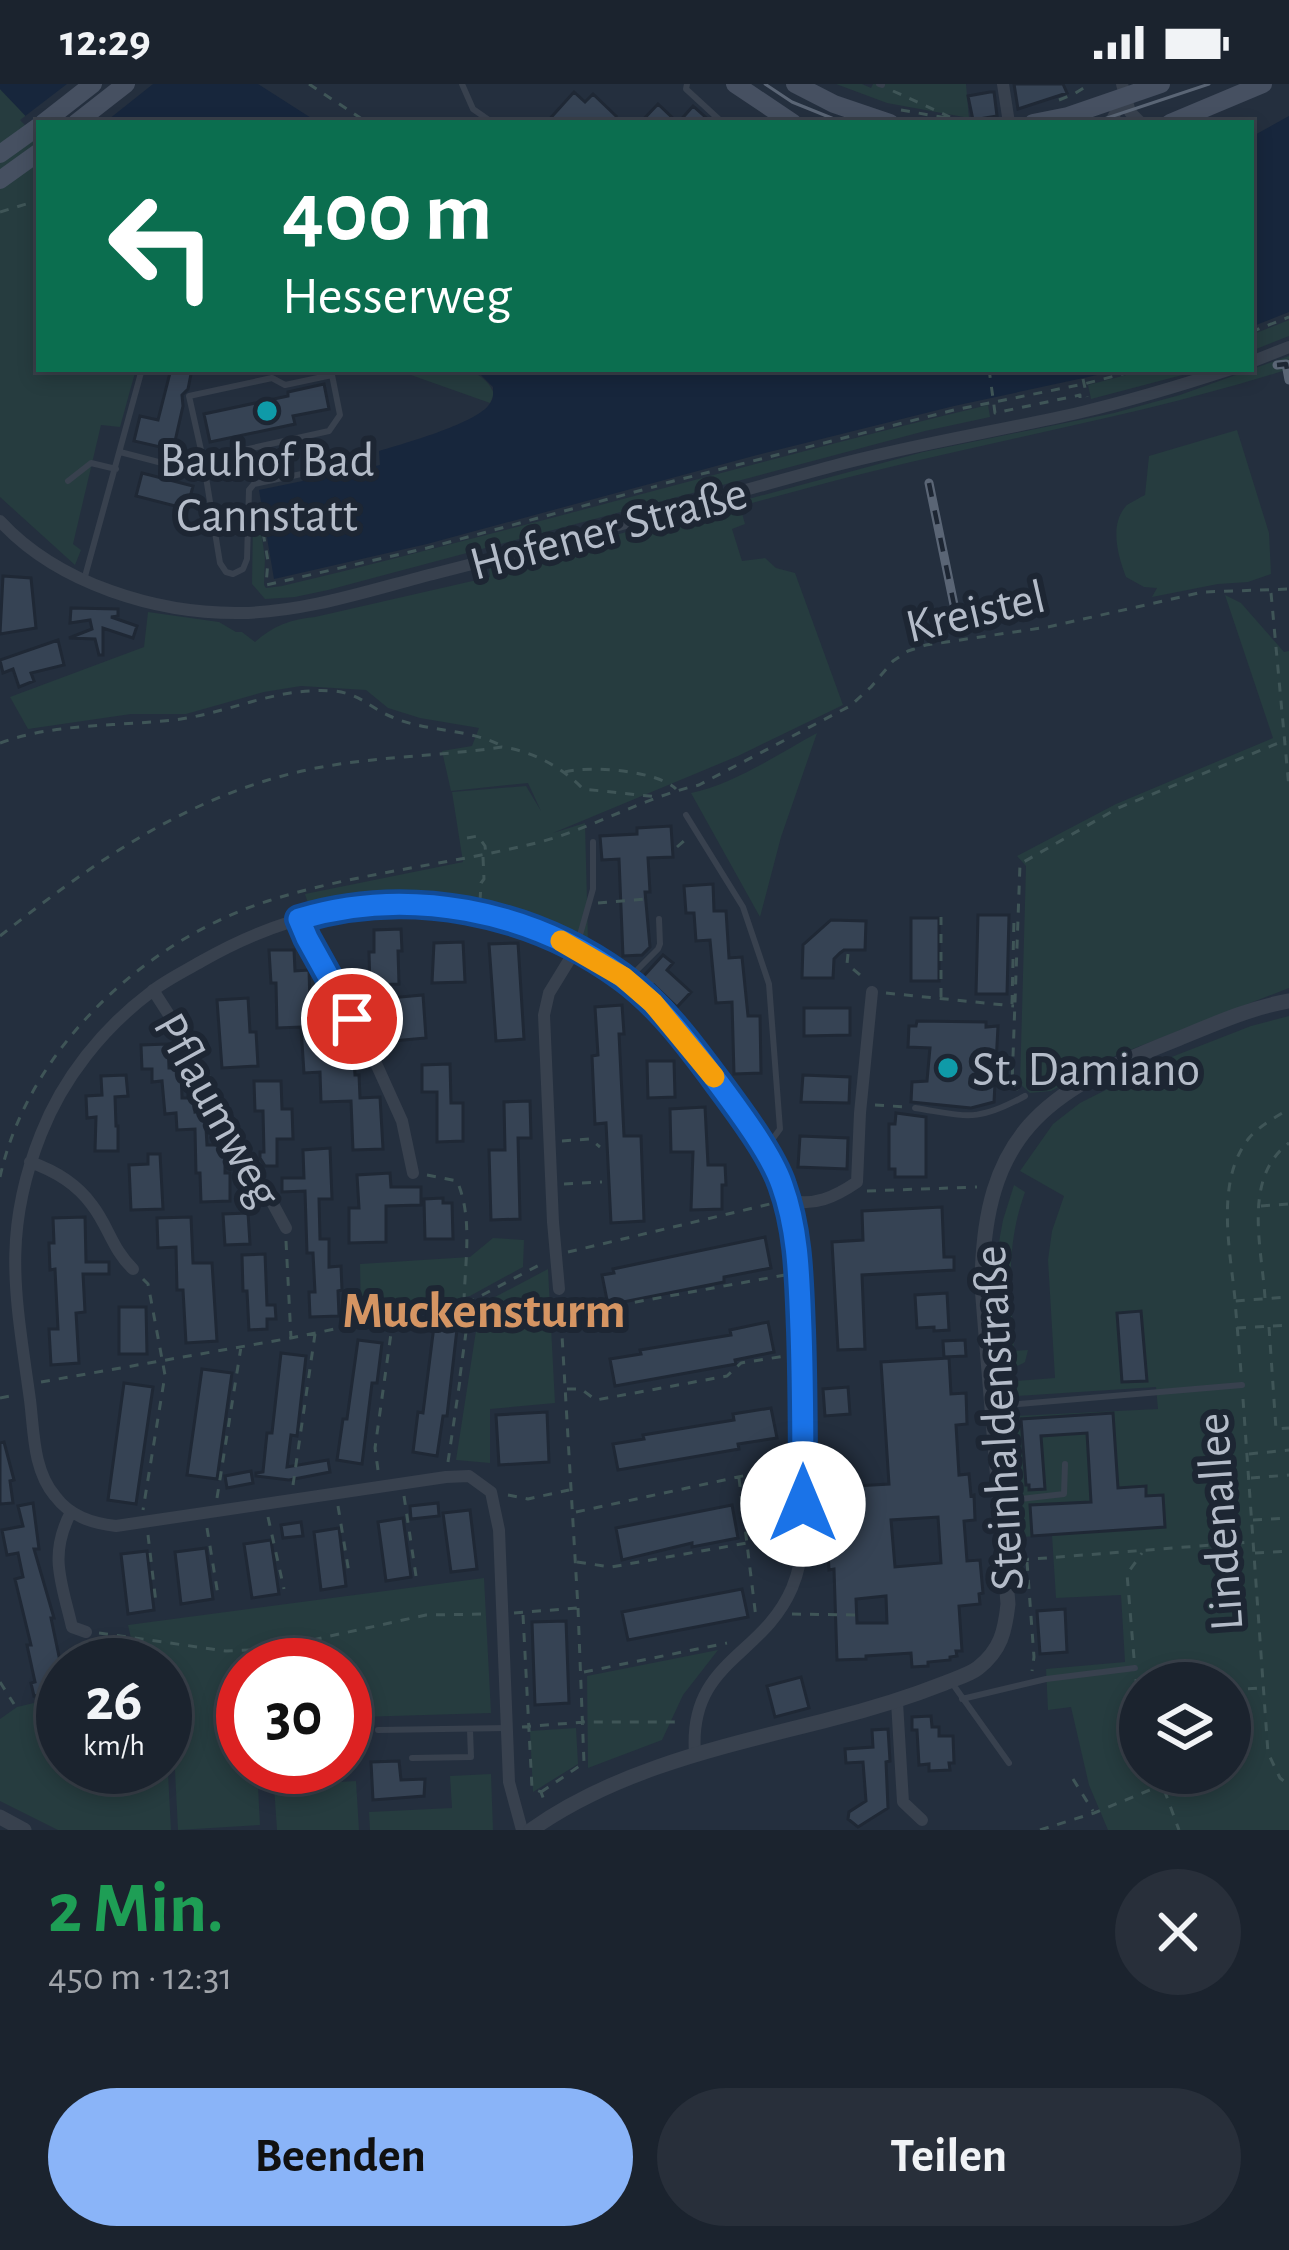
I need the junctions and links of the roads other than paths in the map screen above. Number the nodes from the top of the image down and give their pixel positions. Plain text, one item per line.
1 (93, 84) edge
2 (125, 84) edge
3 (462, 84) edge
4 (687, 84) edge
5 (735, 84) edge
6 (795, 84) edge
7 (1004, 84) edge
8 (1161, 84) edge
9 (1263, 84) edge
10 (1123, 90) edge
11 (1082, 111) junction
12 (47, 120) edge
13 (80, 120) edge
14 (489, 120) edge
15 (721, 120) edge
16 (782, 120) edge
17 (881, 120) edge
18 (1009, 120) edge
19 (1045, 120) edge
20 (1104, 120) edge
21 (1108, 120) edge
22 (1138, 120) edge
23 (1177, 120) edge
24 (36, 129) edge
25 (2, 153) edge
26 (36, 154) edge
27 (0, 180) edge
28 (1289, 347) edge
29 (1254, 361) edge
30 (141, 372) edge
31 (1218, 372) edge
32 (120, 452) junction
33 (203, 458) junction
34 (372, 459) dead end
35 (116, 469) junction
36 (68, 481) dead end
37 (0, 521) edge
38 (5, 538) edge
39 (84, 580) junction
40 (686, 814) road end
41 (593, 842) dead end
42 (299, 919) junction
43 (659, 919) dead end
44 (576, 949) junction
45 (626, 980) junction
46 (153, 990) junction
47 (872, 992) road end
48 (1289, 1001) edge
49 (1025, 1096) road end
50 (915, 1108) road end
51 (763, 1150) junction
52 (30, 1162) junction
53 (413, 1174) road end
54 (787, 1200) junction
55 (286, 1228) road end
56 (133, 1270) road end
57 (559, 1289) road end
58 (1242, 1385) road end
59 (992, 1406) junction
60 (1065, 1464) dead end
61 (1000, 1501) junction
62 (71, 1512) junction
63 (86, 1632) road end
64 (1119, 1671) edge
65 (950, 1680) junction
66 (962, 1699) junction
67 (897, 1702) junction
68 (470, 1728) junction
69 (507, 1728) junction
70 (379, 1730) dead end
71 (695, 1754) junction
72 (412, 1758) dead end
73 (1009, 1763) dead end
74 (0, 1817) edge
75 (922, 1820) dead end
76 (24, 1830) edge
77 (526, 1830) edge

1 - 12 main road
2 - 13 main road
3 - 14 lane
4 - 15 lane
5 - 16 main road
6 - 17 main road
7 - 18 street
8 - 10 main road
9 - 23 main road
10 - 11 main road
10 - 21 street
10 - 22 street
11 - 19 main road
11 - 20 main road
24 - 25 main road
26 - 27 main road
28 - 29 street
30 - 32 lane
31 - 39 street, Hofener Straße
32 - 33 lane
32 - 35 lane
33 - 33 lane
33 - 34 lane
35 - 36 lane
35 - 39 lane
37 - 38 street, Hofener Straße
38 - 39 street, Hofener Straße
40 - 51 lane
41 - 44 lane
42 - 44 street
42 - 46 street
42 - 53 street
43 - 45 lane
44 - 45 street
44 - 57 street
45 - 51 street
46 - 52 street
46 - 55 street, Pflaumweg
47 - 54 street
48 - 59 street, Steinhaldenstraße
49 - 50 lane
51 - 54 street
52 - 56 street
52 - 62 street
54 - 71 street
58 - 59 lane
59 - 61 street, Steinhaldenstraße
60 - 61 lane
61 - 65 street, Steinhaldenstraße
62 - 63 street
62 - 69 street
64 - 66 lane
65 - 66 lane
65 - 67 street, Steinhaldenstraße
66 - 73 lane
67 - 71 street, Steinhaldenstraße
67 - 75 street
68 - 69 lane
68 - 70 lane
68 - 72 lane
69 - 77 street
71 - 77 street, Steinhaldenstraße
74 - 76 street

